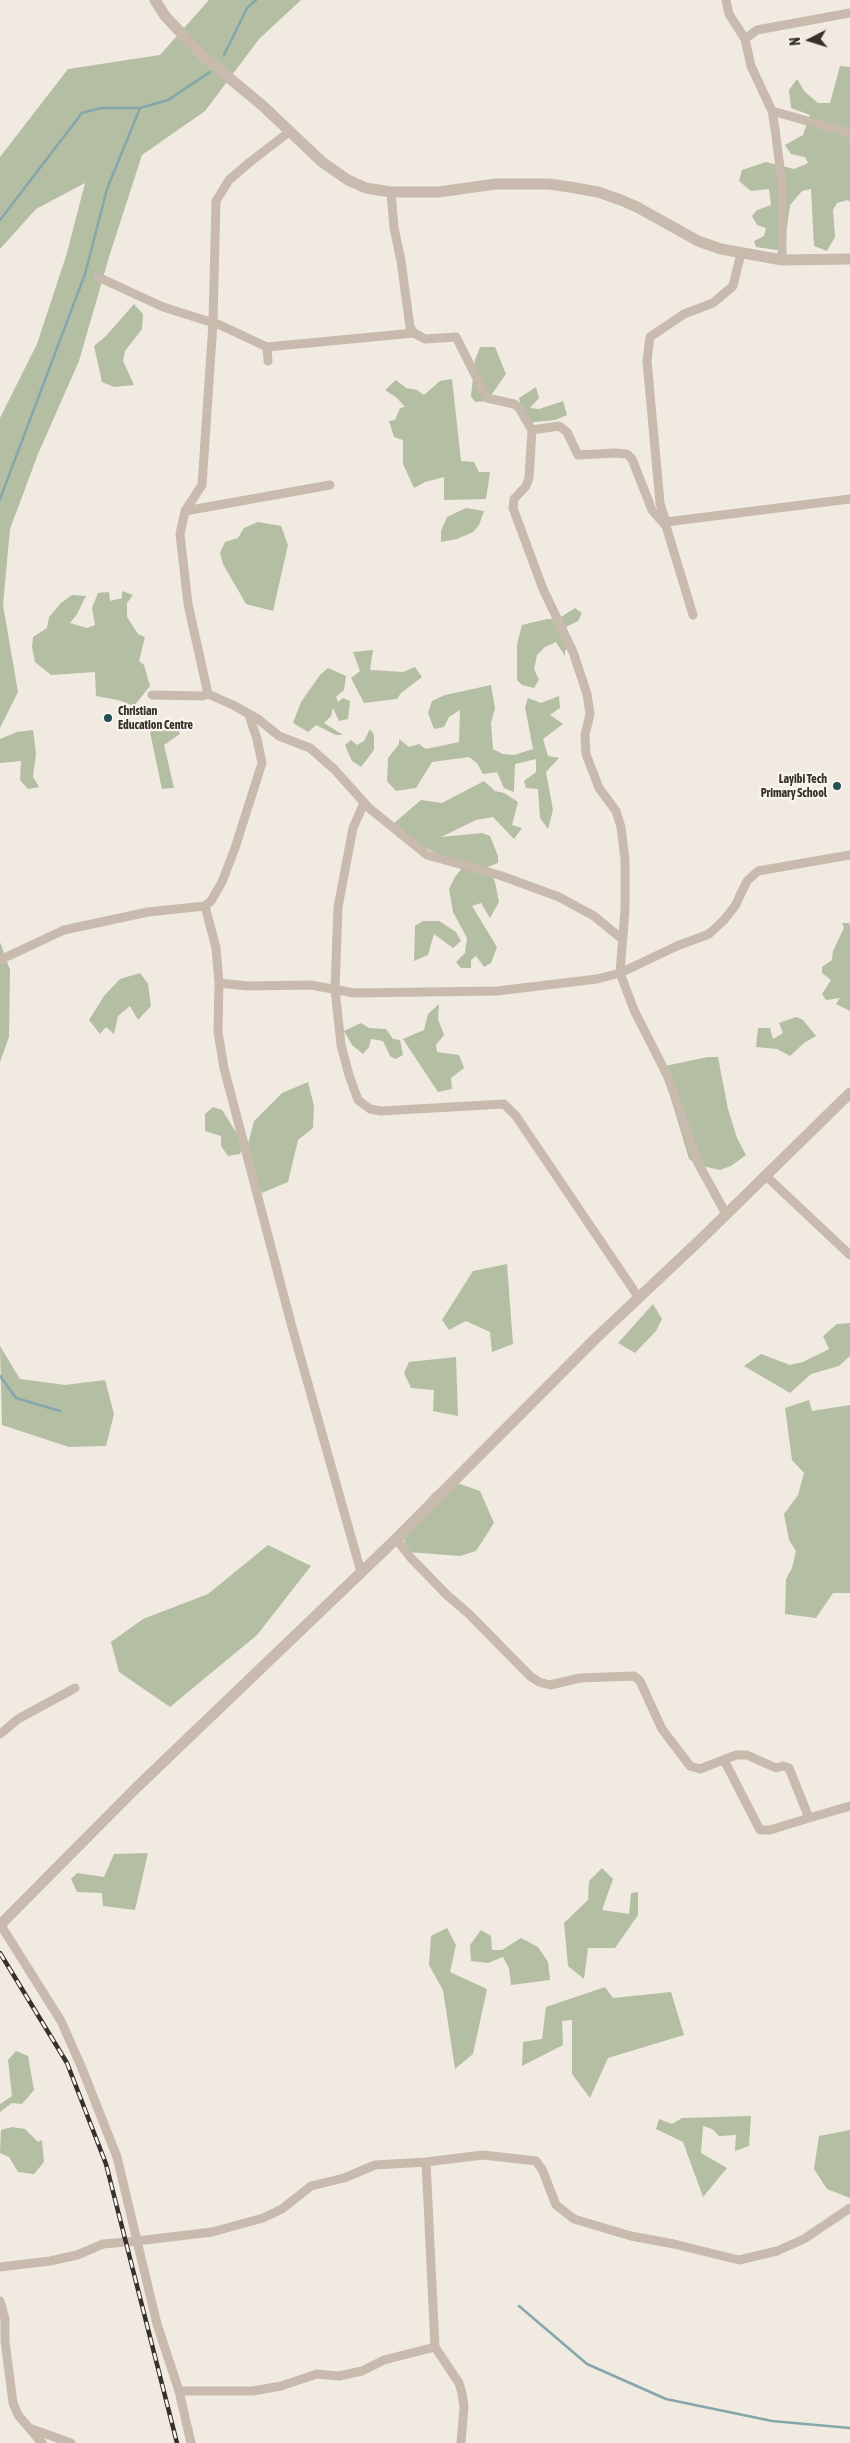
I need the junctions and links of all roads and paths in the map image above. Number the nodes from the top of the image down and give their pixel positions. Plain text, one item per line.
1 (155, 0) edge
2 (726, 0) edge
3 (850, 13) edge
4 (745, 40) junction
5 (772, 111) junction
6 (289, 132) junction
7 (850, 133) edge
8 (391, 192) junction
9 (741, 253) junction
10 (850, 259) edge
11 (782, 260) junction
12 (98, 277) dead end
13 (213, 323) junction
14 (414, 333) junction
15 (267, 347) junction
16 (268, 361) dead end
17 (532, 430) junction
18 (330, 485) dead end
19 (850, 499) edge
20 (185, 511) junction
21 (693, 615) dead end
22 (208, 694) junction
23 (152, 695) dead end
24 (248, 714) junction
25 (364, 803) junction
26 (850, 856) edge
27 (205, 906) junction
28 (622, 939) junction
29 (0, 960) edge
30 (620, 973) junction
31 (220, 983) junction
32 (335, 989) junction
33 (850, 1092) edge
34 (765, 1175) junction
35 (726, 1214) junction
36 (850, 1255) edge
37 (639, 1298) junction
38 (396, 1539) junction
39 (361, 1572) junction
40 (75, 1688) dead end
41 (0, 1734) edge
42 (724, 1760) junction
43 (850, 1806) edge
44 (809, 1818) junction
45 (0, 1925) edge
46 (426, 2162) junction
47 (850, 2208) edge
48 (137, 2241) junction
49 (0, 2267) edge
50 (0, 2301) edge
51 (434, 2347) junction
52 (179, 2391) junction
53 (29, 2428) junction
54 (42, 2443) edge
55 (71, 2443) edge
56 (191, 2443) edge
57 (461, 2443) edge

1 - 6 street
2 - 4 street
3 - 4 street
4 - 5 street
5 - 7 street
5 - 11 street
6 - 8 street
6 - 13 street
8 - 9 street
8 - 14 street
9 - 11 street
9 - 19 street
10 - 11 street
12 - 13 street
13 - 15 street
13 - 20 street
14 - 15 street
14 - 17 street
15 - 16 street
17 - 21 street
17 - 28 street
18 - 20 street
20 - 22 street
22 - 23 street
22 - 24 street
24 - 25 street
24 - 27 street
25 - 28 street
25 - 32 street
26 - 30 street
27 - 29 street
27 - 31 street
28 - 30 street
30 - 32 street
30 - 35 street
31 - 32 street
31 - 39 street
32 - 37 street
33 - 34 street
34 - 35 street
34 - 36 street
35 - 37 street
37 - 38 street
38 - 39 street
38 - 42 street
39 - 45 street
40 - 41 street
42 - 44 street
42 - 44 street
43 - 44 street
45 - 48 street
46 - 47 street
46 - 48 street
46 - 51 street
48 - 49 street
48 - 52 street
50 - 53 street
51 - 52 street
51 - 57 street
52 - 56 street
53 - 54 street
53 - 55 street

